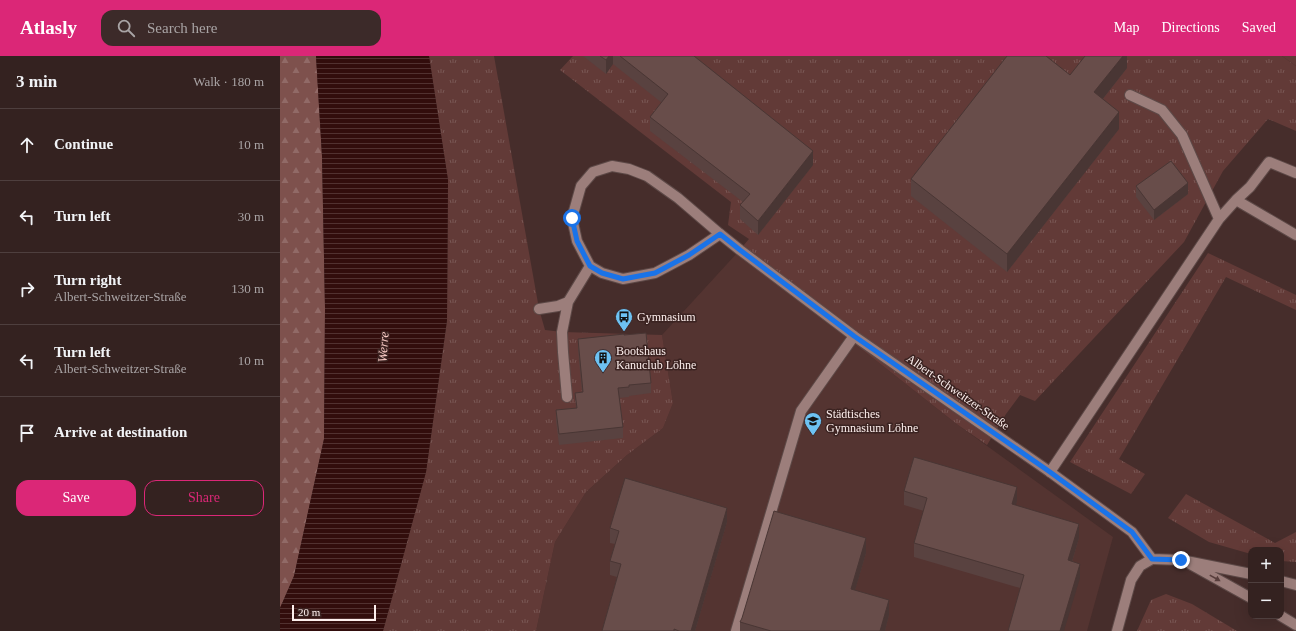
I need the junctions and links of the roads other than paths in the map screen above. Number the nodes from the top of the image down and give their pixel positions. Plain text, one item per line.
1 (1130, 95) dead end
2 (1296, 173) edge
3 (1236, 200) junction
4 (1219, 219) junction
5 (720, 234) junction
6 (1296, 235) edge
7 (590, 266) junction
8 (568, 302) junction
9 (539, 309) dead end
10 (854, 336) junction
11 (567, 397) dead end
12 (1050, 472) junction
13 (1152, 559) junction
14 (1181, 560) junction
15 (1248, 573) edge
16 (1284, 582) edge
17 (1296, 584) edge
18 (1248, 596) edge
19 (1284, 618) edge
20 (1296, 625) edge
21 (736, 631) edge
22 (1117, 631) edge

1 - 4 street
2 - 3 street
3 - 4 street
3 - 6 street
4 - 12 street
5 - 7 street
5 - 7 street
5 - 10 street, Albert-Schweitzer-Straße
7 - 8 street
8 - 9 street
8 - 11 street
10 - 12 street, Albert-Schweitzer-Straße
10 - 21 street
12 - 13 street, Albert-Schweitzer-Straße
13 - 14 street
13 - 22 street
14 - 15 street
14 -> 18 street
16 - 17 street
19 - 20 street

